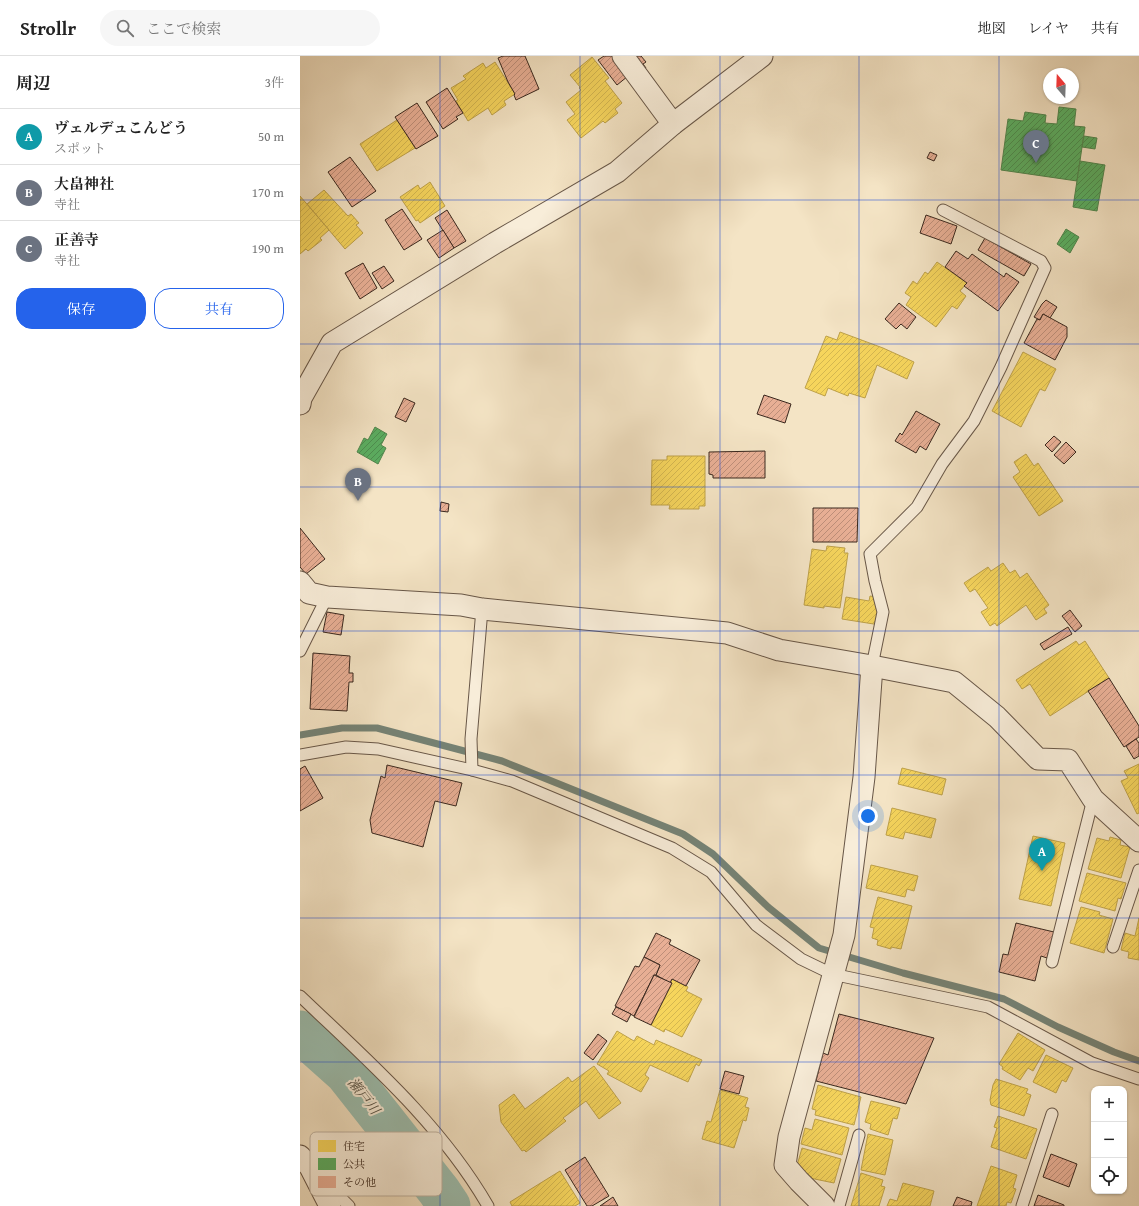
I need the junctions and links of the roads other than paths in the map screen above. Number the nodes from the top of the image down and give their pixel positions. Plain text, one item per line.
1 (623, 56) edge
2 (762, 56) edge
3 (673, 124) junction
4 (942, 210) dead end
5 (300, 400) edge
6 (300, 582) edge
7 (327, 597) junction
8 (482, 609) junction
9 (300, 651) edge
10 (872, 666) junction
11 (300, 756) edge
12 (472, 770) junction
13 (1093, 799) junction
14 (1139, 841) edge
15 (1139, 870) edge
16 (1113, 947) dead end
17 (1052, 962) dead end
18 (832, 974) junction
19 (300, 996) edge
20 (1139, 1079) edge
21 (1052, 1114) dead end
22 (435, 1132) edge
23 (859, 1135) dead end
24 (442, 1141) edge
25 (305, 1162) edge
26 (310, 1171) edge
27 (324, 1196) edge
28 (339, 1196) edge
29 (330, 1206) edge
30 (349, 1206) edge
31 (488, 1206) edge
32 (824, 1206) edge
33 (839, 1206) edge
34 (1022, 1206) edge

1 - 3 street
2 - 3 street
3 - 5 street
4 - 10 lane
6 - 7 street
7 - 8 street
7 - 9 lane
8 - 10 street
8 - 12 lane
10 - 13 street
10 - 18 street
11 - 12 lane
12 - 18 lane
13 - 14 street
13 - 17 lane
15 - 16 lane
18 - 20 lane
18 - 32 street
19 - 22 lane
21 - 34 lane
23 - 33 lane
24 - 31 lane
25 - 26 street
27 - 29 street
28 - 30 lane

